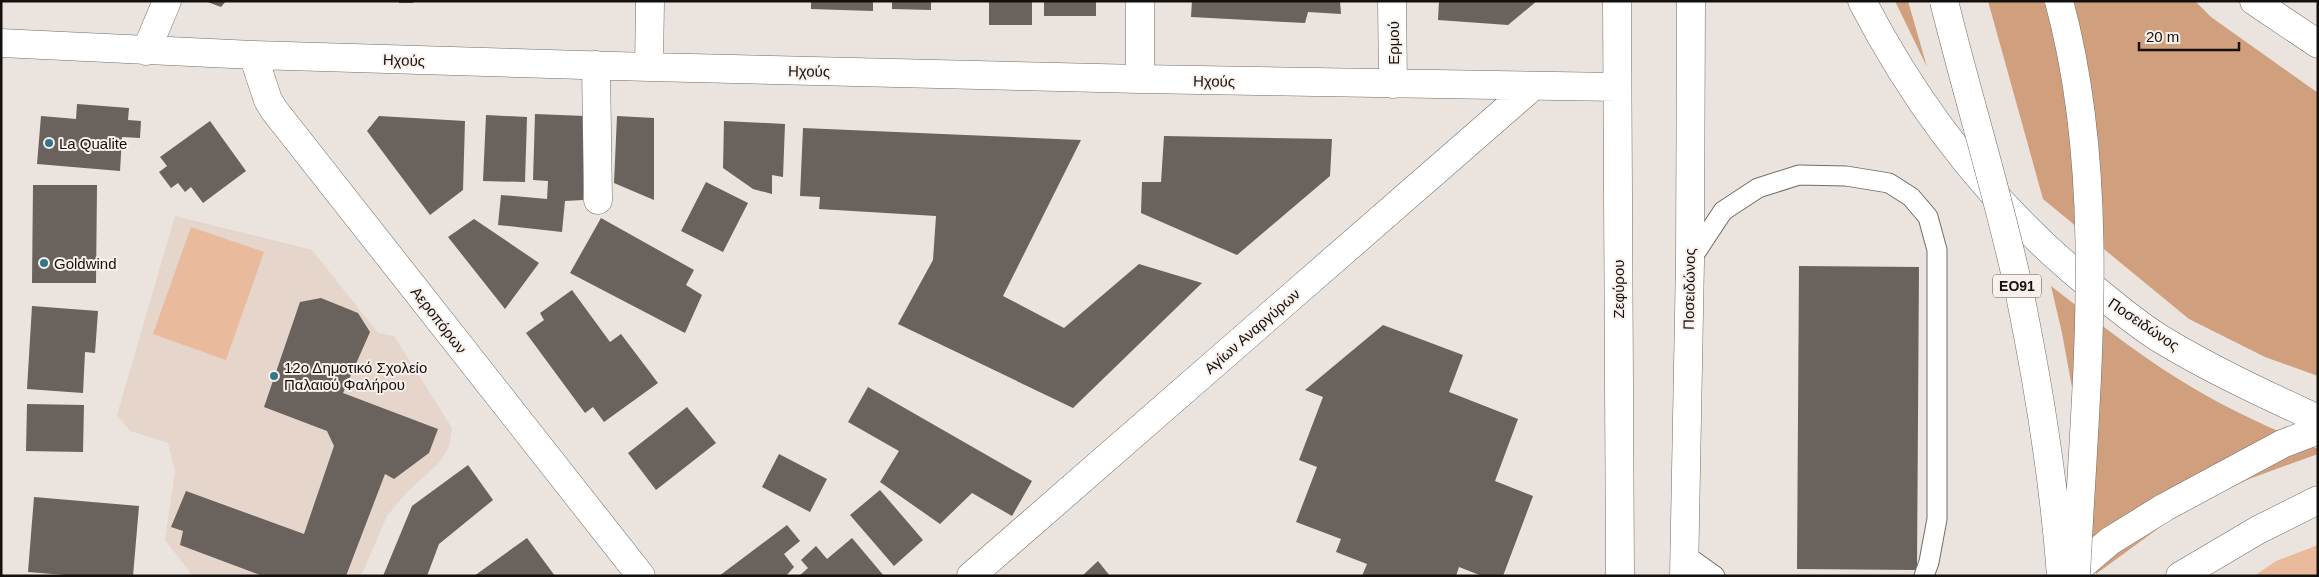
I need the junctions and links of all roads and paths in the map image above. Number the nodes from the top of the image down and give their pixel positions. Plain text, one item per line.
1 (167, 1) edge
2 (650, 1) edge
3 (1140, 1) edge
4 (1392, 1) edge
5 (1617, 1) edge
6 (1690, 1) edge
7 (1862, 1) edge
8 (1944, 1) edge
9 (2059, 1) edge
10 (2254, 1) edge
11 (1, 43) edge
12 (2318, 44) edge
13 (146, 51) junction
14 (253, 55) junction
15 (596, 66) junction
16 (650, 67) junction
17 (1140, 79) junction
18 (1393, 84) junction
19 (1532, 87) junction
20 (1617, 87) junction
21 (598, 200) dead end
22 (1690, 261) junction
23 (2315, 421) edge
24 (2318, 500) edge
25 (1684, 565) edge
26 (642, 576) edge
27 (971, 576) edge
28 (1620, 576) edge
29 (1715, 576) edge
30 (1924, 576) edge
31 (2060, 576) edge
32 (2069, 576) edge
33 (2076, 576) edge
34 (2180, 576) edge

1 - 13 main road
2 - 16 main road
3 - 17 main road
4 - 18 main road, Ερμού
5 - 20 main road, Ζεφύρου
6 - 22 main road, Ποσειδώνος
7 - 23 main road, Ποσειδώνος
8 - 31 main road, ΕΟ91, bridge
9 - 33 main road, bridge
10 - 12 main road
11 - 13 main road, Ηχούς
13 - 14 main road, Ηχούς
14 - 15 main road, Ηχούς
14 - 26 main road, Αεροπόρων
15 - 16 main road, Ηχούς
15 - 21 main road
16 - 17 main road, Ηχούς
17 - 18 main road, Ηχούς
18 - 19 main road, Ηχούς
19 - 20 main road, Ηχούς
19 - 27 main road, Αγίων Αναργύρων
20 - 28 main road, Ζεφύρου
22 - 25 main road, Ποσειδώνος
22 - 30 lane
23 - 32 main road
24 - 34 main road
25 - 29 lane

